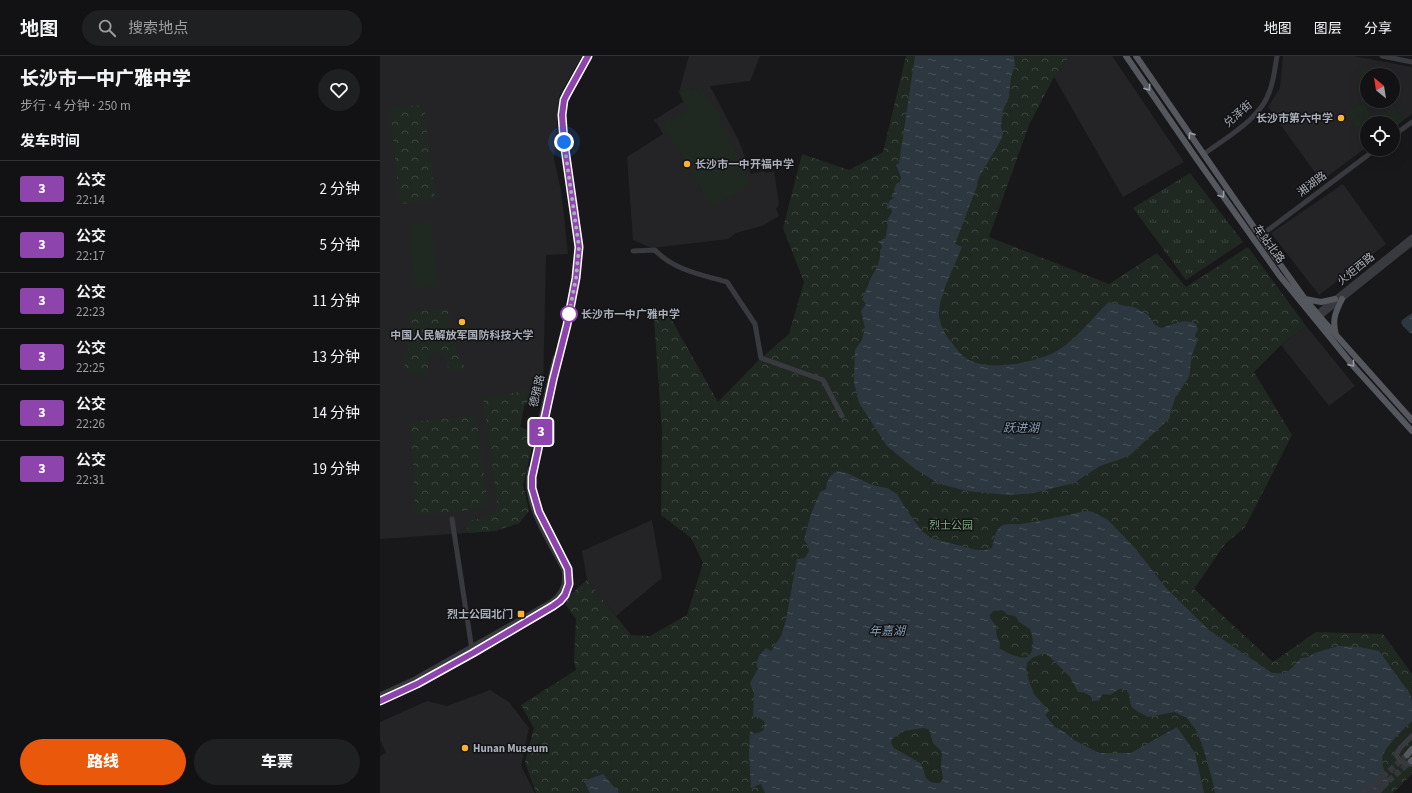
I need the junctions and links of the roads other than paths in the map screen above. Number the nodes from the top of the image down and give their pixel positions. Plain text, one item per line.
1 (585, 56) edge
2 (588, 56) edge
3 (1126, 56) edge
4 (1136, 56) edge
5 (1277, 56) edge
6 (1382, 56) edge
7 (1412, 62) edge
8 (1412, 122) edge
9 (1400, 131) edge
10 (1204, 154) junction
11 (1367, 156) edge
12 (1260, 236) junction
13 (1412, 237) edge
14 (1412, 243) edge
15 (633, 251) dead end
16 (1305, 299) junction
17 (1335, 299) junction
18 (1342, 299) junction
19 (1317, 317) junction
20 (1336, 336) junction
21 (842, 416) dead end
22 (1412, 420) edge
23 (1412, 431) edge
24 (452, 519) dead end
25 (472, 651) junction
26 (380, 695) edge
27 (380, 701) edge
28 (1412, 736) edge
29 (1412, 749) edge
30 (1407, 754) tunnel mouth
31 (1412, 761) edge

1 - 25 street, 德雅路
2 - 25 street, 德雅路
3 -> 19 main road, 车站北路
10 -> 4 main road, 车站北路
5 - 10 street, 兑泽街
6 - 7 street
8 - 9 street
10 - 12 main road, 车站北路
11 - 12 street, 湘湖路
12 - 16 main road, 车站北路
13 - 17 street, 火炬西路
14 - 18 street, 火炬西路
15 - 21 street
16 - 17 main road
16 - 19 main road, 车站北路
17 - 19 street, 火炬西路
18 - 19 street, 火炬西路
18 - 20 main road
19 - 20 main road, 车站北路
19 -> 23 main road, 车站北路
20 - 22 main road, 车站北路
24 - 25 street
25 - 26 street, 德雅路
25 - 27 street, 德雅路
28 - 31 street
29 - 30 main road

